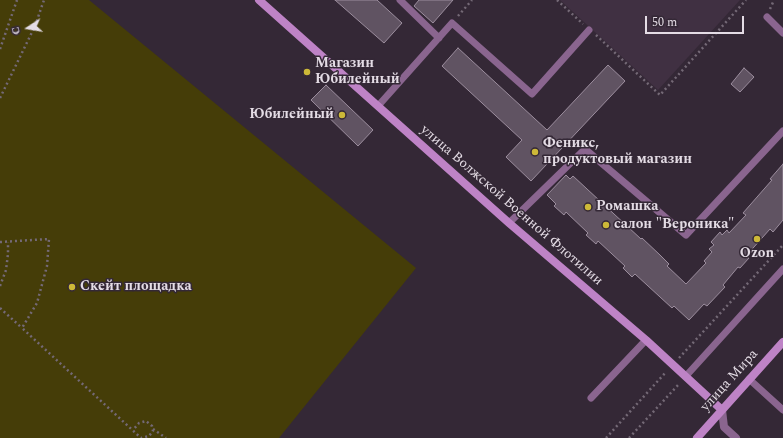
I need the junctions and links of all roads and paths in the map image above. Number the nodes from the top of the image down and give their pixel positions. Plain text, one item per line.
1 (17, 0) edge
2 (44, 0) edge
3 (259, 0) edge
4 (400, 0) edge
5 (472, 0) edge
6 (557, 0) edge
7 (746, 0) edge
8 (767, 17) dead end
9 (452, 23) junction
10 (589, 30) junction
11 (783, 33) edge
12 (438, 38) junction
13 (0, 49) edge
14 (0, 98) edge
15 (378, 106) junction
16 (783, 131) edge
17 (509, 223) junction
18 (0, 242) edge
19 (8, 242) junction
20 (783, 246) edge
21 (783, 269) edge
22 (0, 286) edge
23 (0, 308) edge
24 (22, 328) junction
25 (646, 340) junction
26 (783, 342) edge
27 (674, 364) junction
28 (686, 376) junction
29 (749, 379) junction
30 (591, 398) dead end
31 (722, 410) junction
32 (783, 410) edge
33 (153, 428) junction
34 (133, 430) junction
35 (166, 438) edge
36 (606, 438) edge
37 (629, 438) edge
38 (697, 438) edge
39 (736, 438) edge

1 - 13 path
2 - 14 path
3 - 15 street, улица Волжской Военной Флотилии
4 - 12 lane
5 - 9 path
6 - 10 path
7 - 10 path
8 - 11 lane
9 - 10 lane
9 - 12 lane
12 - 15 lane
15 - 17 street, улица Волжской Военной Флотилии
16 - 17 lane
17 - 25 street, улица Волжской Военной Флотилии
18 - 19 path
19 - 22 path
19 - 24 path
20 - 27 path
21 - 28 lane
23 - 24 path
24 - 34 path
25 - 27 street, улица Волжской Военной Флотилии
25 - 30 lane
26 - 29 street, улица Мира
27 - 28 street, улица Волжской Военной Флотилии
27 - 36 path
28 - 31 street, улица Волжской Военной Флотилии
28 - 37 path
29 - 31 street, улица Мира
29 - 32 lane
31 - 38 street, улица Мира
31 - 39 street
33 - 34 path
33 - 34 path
33 - 35 path

